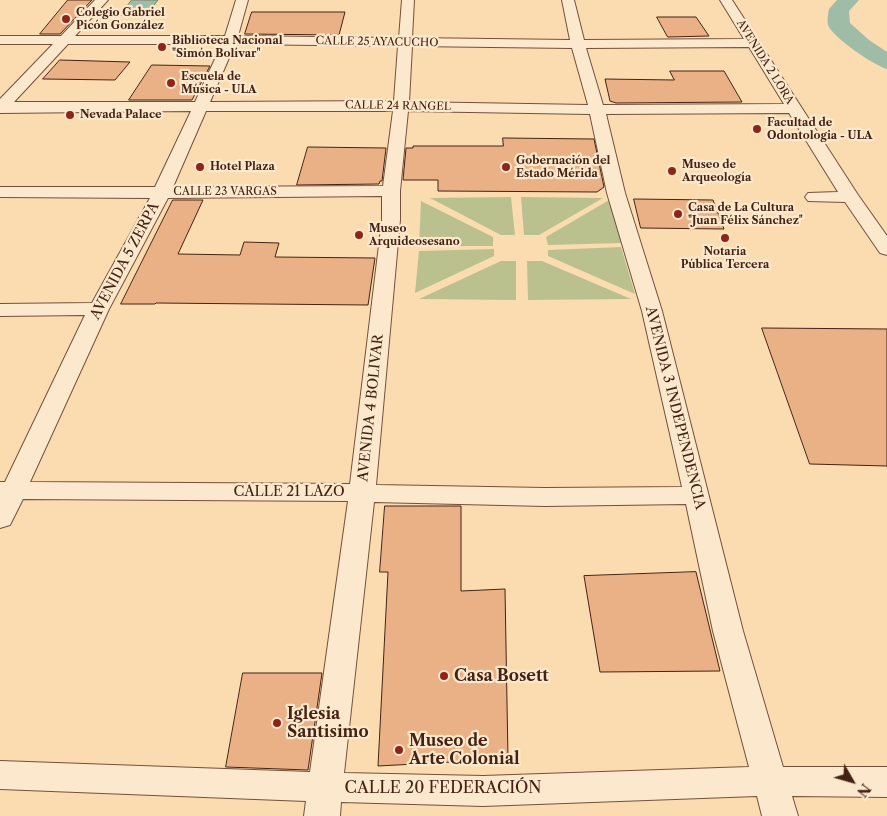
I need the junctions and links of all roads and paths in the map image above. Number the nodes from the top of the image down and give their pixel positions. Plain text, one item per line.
1 (102, 0) edge
2 (242, 0) edge
3 (408, 0) edge
4 (568, 0) edge
5 (726, 0) edge
6 (66, 39) junction
7 (0, 40) edge
8 (230, 40) junction
9 (406, 42) junction
10 (753, 43) junction
11 (578, 44) junction
12 (0, 85) edge
13 (21, 86) junction
14 (202, 106) junction
15 (401, 106) junction
16 (0, 107) edge
17 (795, 108) junction
18 (597, 110) junction
19 (390, 191) junction
20 (0, 192) edge
21 (162, 192) junction
22 (814, 197) dead end
23 (850, 197) junction
24 (887, 249) edge
25 (99, 309) junction
26 (0, 310) edge
27 (7, 491) edge
28 (362, 493) junction
29 (698, 495) junction
30 (0, 520) edge
31 (0, 774) edge
32 (771, 781) junction
33 (887, 782) edge
34 (323, 802) edge
35 (780, 816) edge

1 - 6 street
2 - 8 street, AVENIDA 5 ZERPA
3 - 9 street, AVENIDA 4 BOLIVAR
4 - 11 street, AVENIDA 3 INDEPENDENCIA
5 - 10 street, AVENIDA 2 LORA
6 - 7 street, CALLE 25 AYACUCHO
6 - 8 street, CALLE 25 AYACUCHO
6 - 13 street
8 - 9 street, CALLE 25 AYACUCHO
8 - 14 street, AVENIDA 5 ZERPA
9 - 11 street, CALLE 25 AYACUCHO
9 - 15 street, AVENIDA 4 BOLIVAR
10 - 11 street, CALLE 25 AYACUCHO
10 - 17 street, AVENIDA 2 LORA
11 - 18 street, AVENIDA 3 INDEPENDENCIA
12 - 13 street
13 - 16 street
14 - 15 street, CALLE 24 RANGEL
14 - 16 street, CALLE 24 RANGEL
14 - 21 street, AVENIDA 5 ZERPA
15 - 18 street, CALLE 24 RANGEL
15 - 19 street, AVENIDA 4 BOLIVAR
17 - 18 street, CALLE 24 RANGEL
17 - 23 street, AVENIDA 2 LORA
18 - 29 street, AVENIDA 3 INDEPENDENCIA
19 - 21 street, CALLE 23 VARGAS
19 - 28 street, AVENIDA 4 BOLIVAR
20 - 21 street, CALLE 23 VARGAS
21 - 25 street, AVENIDA 5 ZERPA
22 - 23 street
23 - 24 street, AVENIDA 2 LORA
25 - 26 street
25 - 27 street, AVENIDA 5 ZERPA
27 - 28 street, CALLE 21 LAZO
27 - 30 street, AVENIDA 5 ZERPA
28 - 29 street, CALLE 21 LAZO
28 - 34 street, AVENIDA 4 BOLIVAR
29 - 32 street, AVENIDA 3 INDEPENDENCIA
31 - 34 street, CALLE 20 FEDERACIÓN
32 - 33 street, CALLE 20 FEDERACIÓN
32 - 34 street, CALLE 20 FEDERACIÓN
32 - 35 street, AVENIDA 3 INDEPENDENCIA

